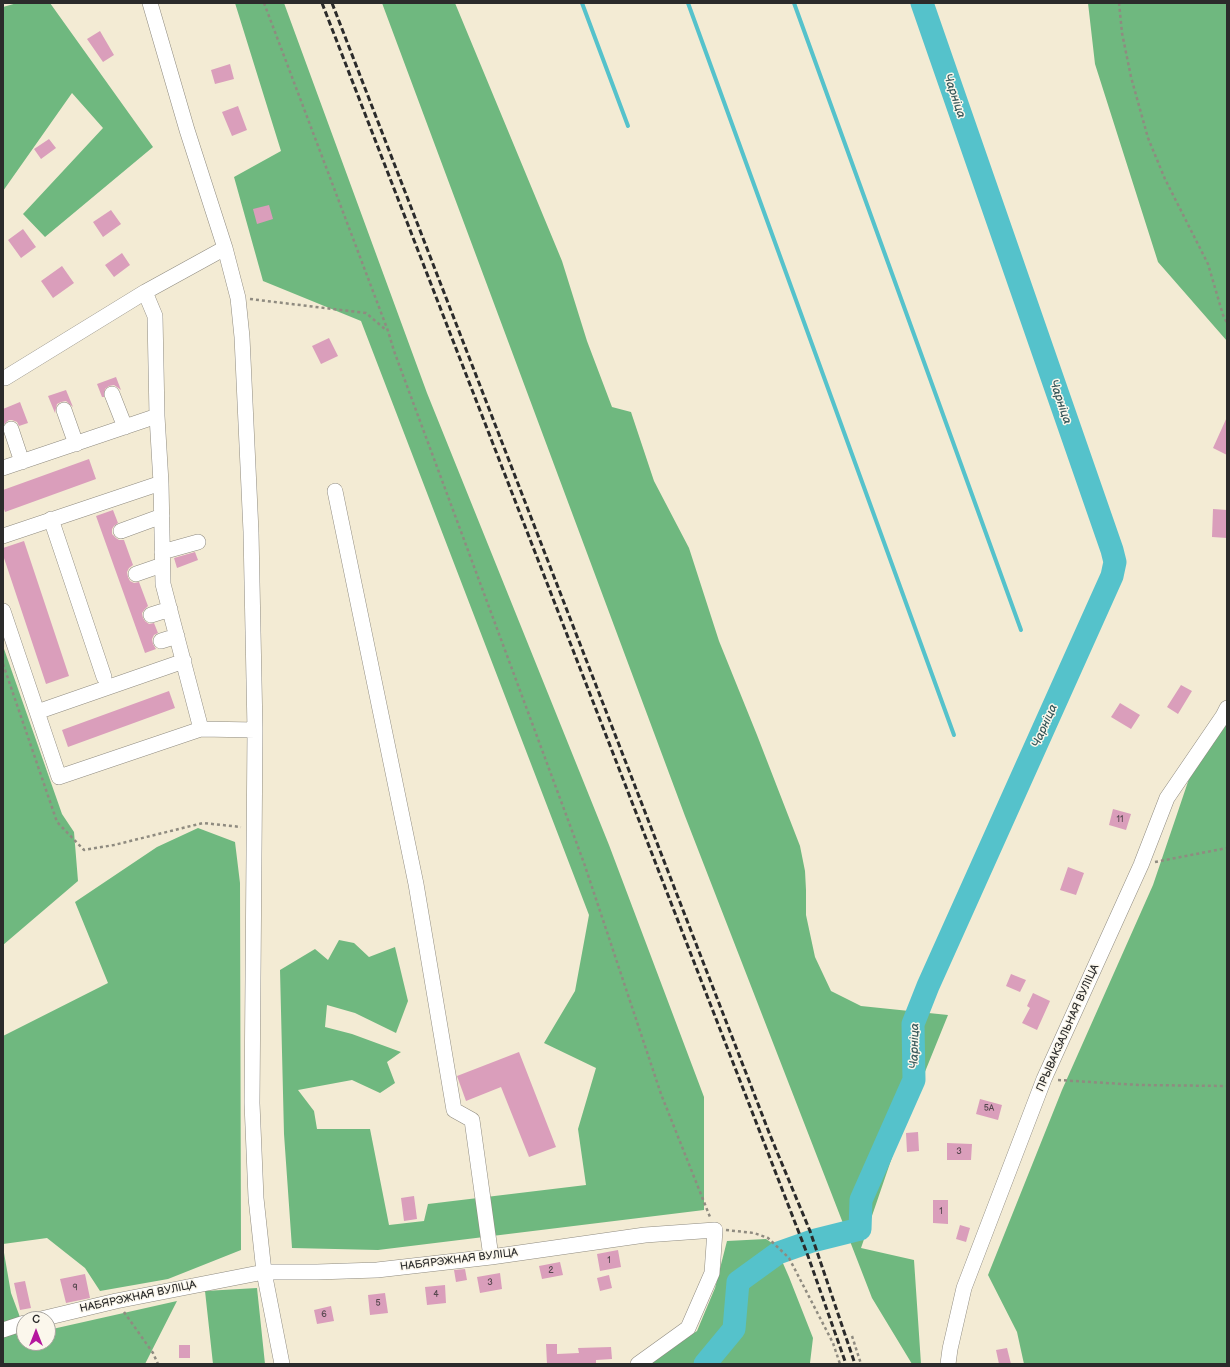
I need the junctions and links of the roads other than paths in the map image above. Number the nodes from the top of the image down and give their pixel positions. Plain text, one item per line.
1 (150, 3) edge
2 (225, 248) junction
3 (145, 292) junction
4 (5, 378) dead end
5 (112, 394) dead end
6 (64, 410) dead end
7 (157, 416) junction
8 (125, 428) junction
9 (11, 429) dead end
10 (76, 444) junction
11 (22, 462) junction
12 (3, 468) edge
13 (161, 483) junction
14 (335, 491) dead end
15 (162, 516) junction
16 (51, 519) junction
17 (121, 531) dead end
18 (3, 536) edge
19 (198, 542) dead end
20 (162, 558) junction
21 (136, 574) dead end
22 (170, 608) junction
23 (3, 611) edge
24 (151, 615) dead end
25 (177, 636) junction
26 (161, 641) dead end
27 (184, 661) junction
28 (104, 677) dead end
29 (1227, 708) edge
30 (37, 712) junction
31 (201, 729) junction
32 (255, 730) junction
33 (491, 1257) junction
34 (264, 1272) junction
35 (56, 1315) edge
36 (16, 1326) edge
37 (3, 1330) edge
38 (282, 1364) edge
39 (638, 1364) edge
40 (948, 1364) edge

1 - 2 street
2 - 3 street
2 - 32 street
3 - 4 street
3 - 7 street
5 - 8 street
6 - 10 street
7 - 8 street
7 - 13 street
8 - 10 street
9 - 11 street
10 - 11 street
11 - 12 street
13 - 15 street
13 - 16 street
14 - 33 street
15 - 17 street
15 - 20 street
16 - 18 street
16 - 28 street
19 - 20 street
20 - 21 street
20 - 22 street
22 - 24 street
22 - 25 street
23 - 30 street
25 - 26 street
25 - 27 street
27 - 30 street
27 - 31 street
29 - 40 street, ПРЫВАКЗАЛЬНАЯ ВУЛІЦА
30 - 31 street
31 - 32 street
32 - 34 street
33 - 34 street, НАБЯРЭЖНАЯ ВУЛІЦА
33 - 39 street, НАБЯРЭЖНАЯ ВУЛІЦА
34 - 35 street, НАБЯРЭЖНАЯ ВУЛІЦА
34 - 38 street
36 - 37 street

